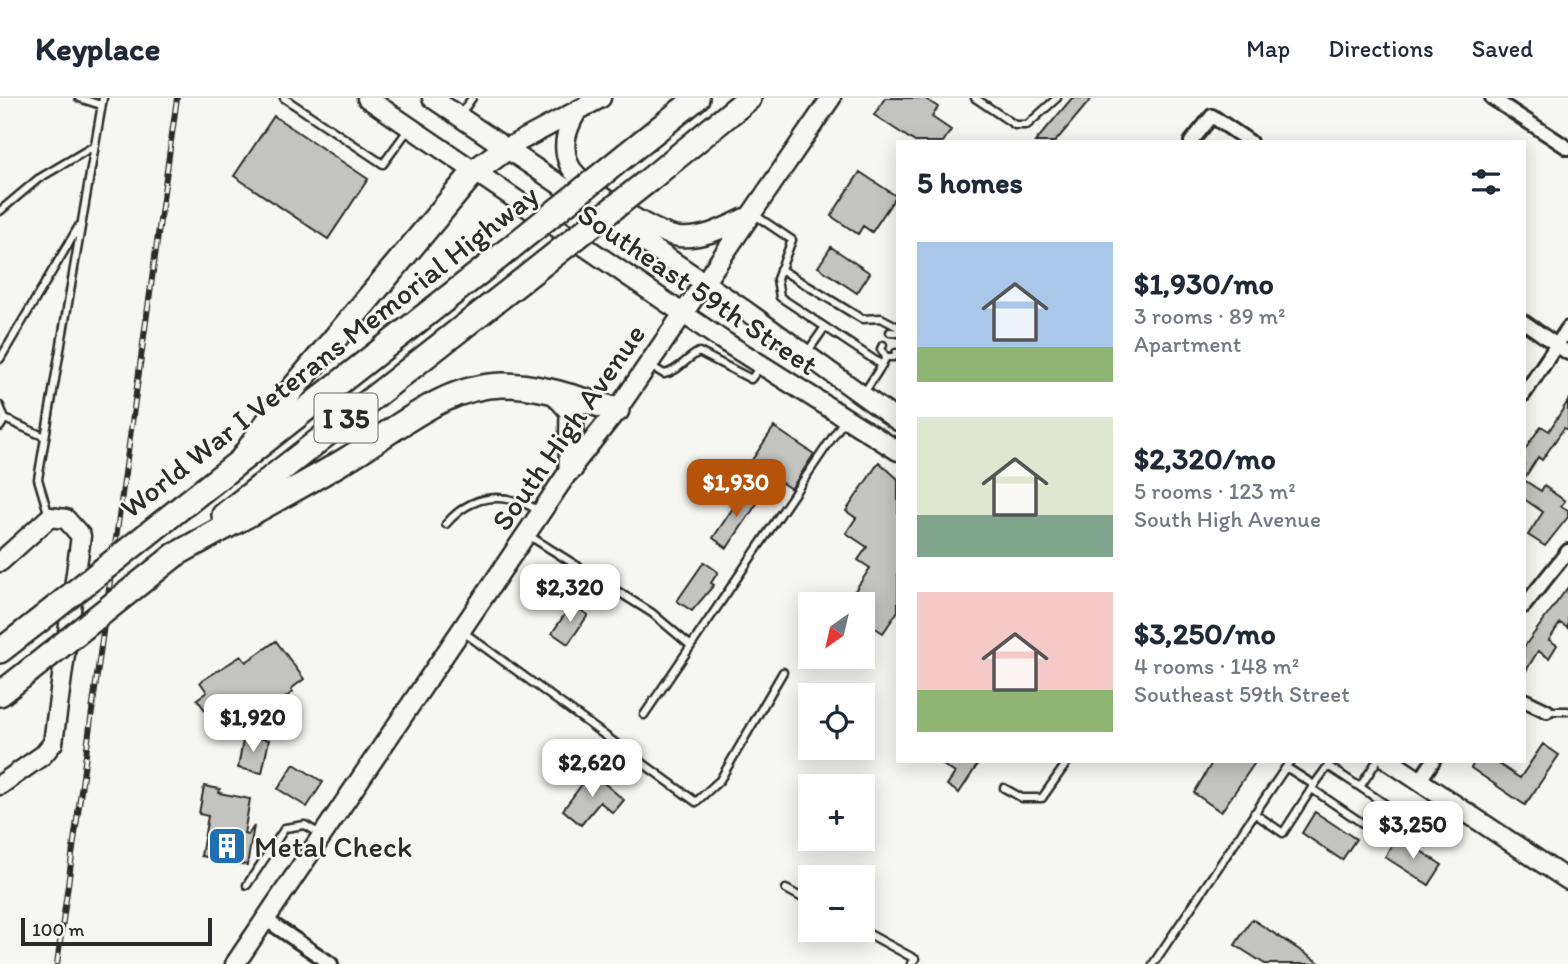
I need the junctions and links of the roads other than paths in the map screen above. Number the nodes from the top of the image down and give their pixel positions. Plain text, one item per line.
1 (79, 98) edge
2 (285, 98) edge
3 (367, 98) edge
4 (432, 98) edge
5 (472, 98) edge
6 (601, 98) edge
7 (697, 98) edge
8 (748, 98) edge
9 (831, 98) edge
10 (975, 98) edge
11 (1058, 98) edge
12 (1492, 98) edge
13 (102, 101) edge
14 (576, 113) junction
15 (459, 117) junction
16 (409, 128) junction
17 (1193, 140) edge
18 (1247, 140) edge
19 (94, 146) junction
20 (1568, 148) edge
21 (505, 149) junction
22 (474, 172) junction
23 (0, 211) edge
24 (748, 215) junction
25 (82, 221) junction
26 (780, 269) junction
27 (702, 282) junction
28 (682, 313) junction
29 (1526, 323) edge
30 (825, 325) junction
31 (896, 326) edge
32 (1568, 328) edge
33 (890, 332) dead end
34 (896, 333) edge
35 (1557, 344) junction
36 (883, 345) dead end
37 (896, 353) dead end
38 (1568, 353) edge
39 (806, 354) junction
40 (886, 357) junction
41 (0, 359) edge
42 (648, 364) junction
43 (761, 365) junction
44 (882, 365) junction
45 (1526, 391) edge
46 (556, 393) junction
47 (862, 396) junction
48 (0, 406) edge
49 (617, 410) junction
50 (5, 419) junction
51 (845, 419) junction
52 (896, 420) edge
53 (0, 427) edge
54 (45, 437) junction
55 (896, 450) edge
56 (242, 459) junction
57 (571, 468) junction
58 (541, 512) junction
59 (50, 517) junction
60 (446, 524) dead end
61 (526, 534) junction
62 (1568, 551) edge
63 (175, 555) junction
64 (0, 562) edge
65 (1526, 604) edge
66 (461, 630) junction
67 (691, 646) junction
68 (0, 651) edge
69 (783, 672) dead end
70 (0, 694) edge
71 (1526, 701) edge
72 (1548, 711) joint
73 (1568, 711) edge
74 (644, 715) dead end
75 (1067, 763) edge
76 (1376, 763) edge
77 (1392, 763) edge
78 (1432, 763) edge
79 (1288, 764) edge
80 (1419, 782) junction
81 (0, 785) edge
82 (1313, 787) junction
83 (1360, 787) junction
84 (1004, 788) dead end
85 (1336, 795) dead end
86 (1331, 803) junction
87 (1357, 809) dead end
88 (1254, 813) junction
89 (1352, 817) junction
90 (322, 835) junction
91 (1568, 880) edge
92 (247, 885) dead end
93 (786, 889) dead end
94 (798, 896) edge
95 (265, 919) junction
96 (875, 937) edge
97 (235, 964) edge
98 (331, 964) edge
99 (911, 964) edge
100 (1153, 964) edge

1 - 13 lane
2 - 16 lane
3 - 16 main road, Southeast 59th Street
4 - 15 main road, Southeast 59th Street
5 - 15 lane
6 - 14 main road
7 - 56 highway, World War I Veterans Memorial Highway / I 35, bridge
8 - 63 highway, I 35, bridge
9 - 24 main road, South High Avenue
10 - 11 lane
12 - 20 street
13 - 19 lane
14 - 21 main road
14 - 24 main road
15 - 21 main road, Southeast 59th Street
16 - 22 main road, Southeast 59th Street
17 - 18 street
19 - 23 lane
19 - 25 lane
21 - 22 highway
21 - 27 main road, Southeast 59th Street
22 - 28 main road, Southeast 59th Street
22 - 56 highway
24 - 26 lane
24 - 27 main road, South High Avenue
25 - 41 lane
25 - 54 lane
26 - 30 lane
26 - 31 lane
27 - 28 main road, South High Avenue
27 - 39 main road, Southeast 59th Street
28 - 42 main road, South High Avenue
28 - 43 main road, Southeast 59th Street
29 - 35 street
30 - 39 lane
30 - 44 lane
32 - 35 street
33 - 34 lane
35 - 38 street
35 - 45 street
36 - 40 lane
37 - 40 lane
39 - 47 main road, Southeast 59th Street
40 - 44 lane
42 - 43 lane
42 - 49 main road, South High Avenue
43 - 51 main road, Southeast 59th Street
44 - 47 lane
46 - 49 highway
46 - 57 highway
46 - 63 highway
47 - 52 main road, Southeast 59th Street
48 - 50 lane
49 - 57 main road, South High Avenue
50 - 53 lane
50 - 54 lane
51 - 55 main road, Southeast 59th Street
51 - 67 lane
54 - 59 lane
56 - 68 highway, World War I Veterans Memorial Highway / I 35, bridge
57 - 58 main road, South High Avenue
58 - 60 lane
58 - 61 main road, South High Avenue
59 - 64 main road
59 - 81 main road
61 - 66 main road, South High Avenue
61 - 67 lane
62 - 65 street
63 - 70 highway, I 35, bridge
66 - 69 lane
66 - 90 main road, South High Avenue
67 - 74 lane
71 - 72 street
72 - 73 lane
75 - 84 lane
76 - 83 lane
77 - 80 main road
78 - 80 street
79 - 82 lane
79 - 88 lane
80 - 91 main road
82 - 83 lane
82 - 86 lane
82 - 88 lane
83 - 89 lane
85 - 86 lane
86 - 89 lane
87 - 89 lane
88 - 100 lane
90 - 92 lane
90 - 95 main road, South High Avenue
93 - 94 lane
95 - 97 main road, South High Avenue
95 - 98 street
96 - 99 lane

